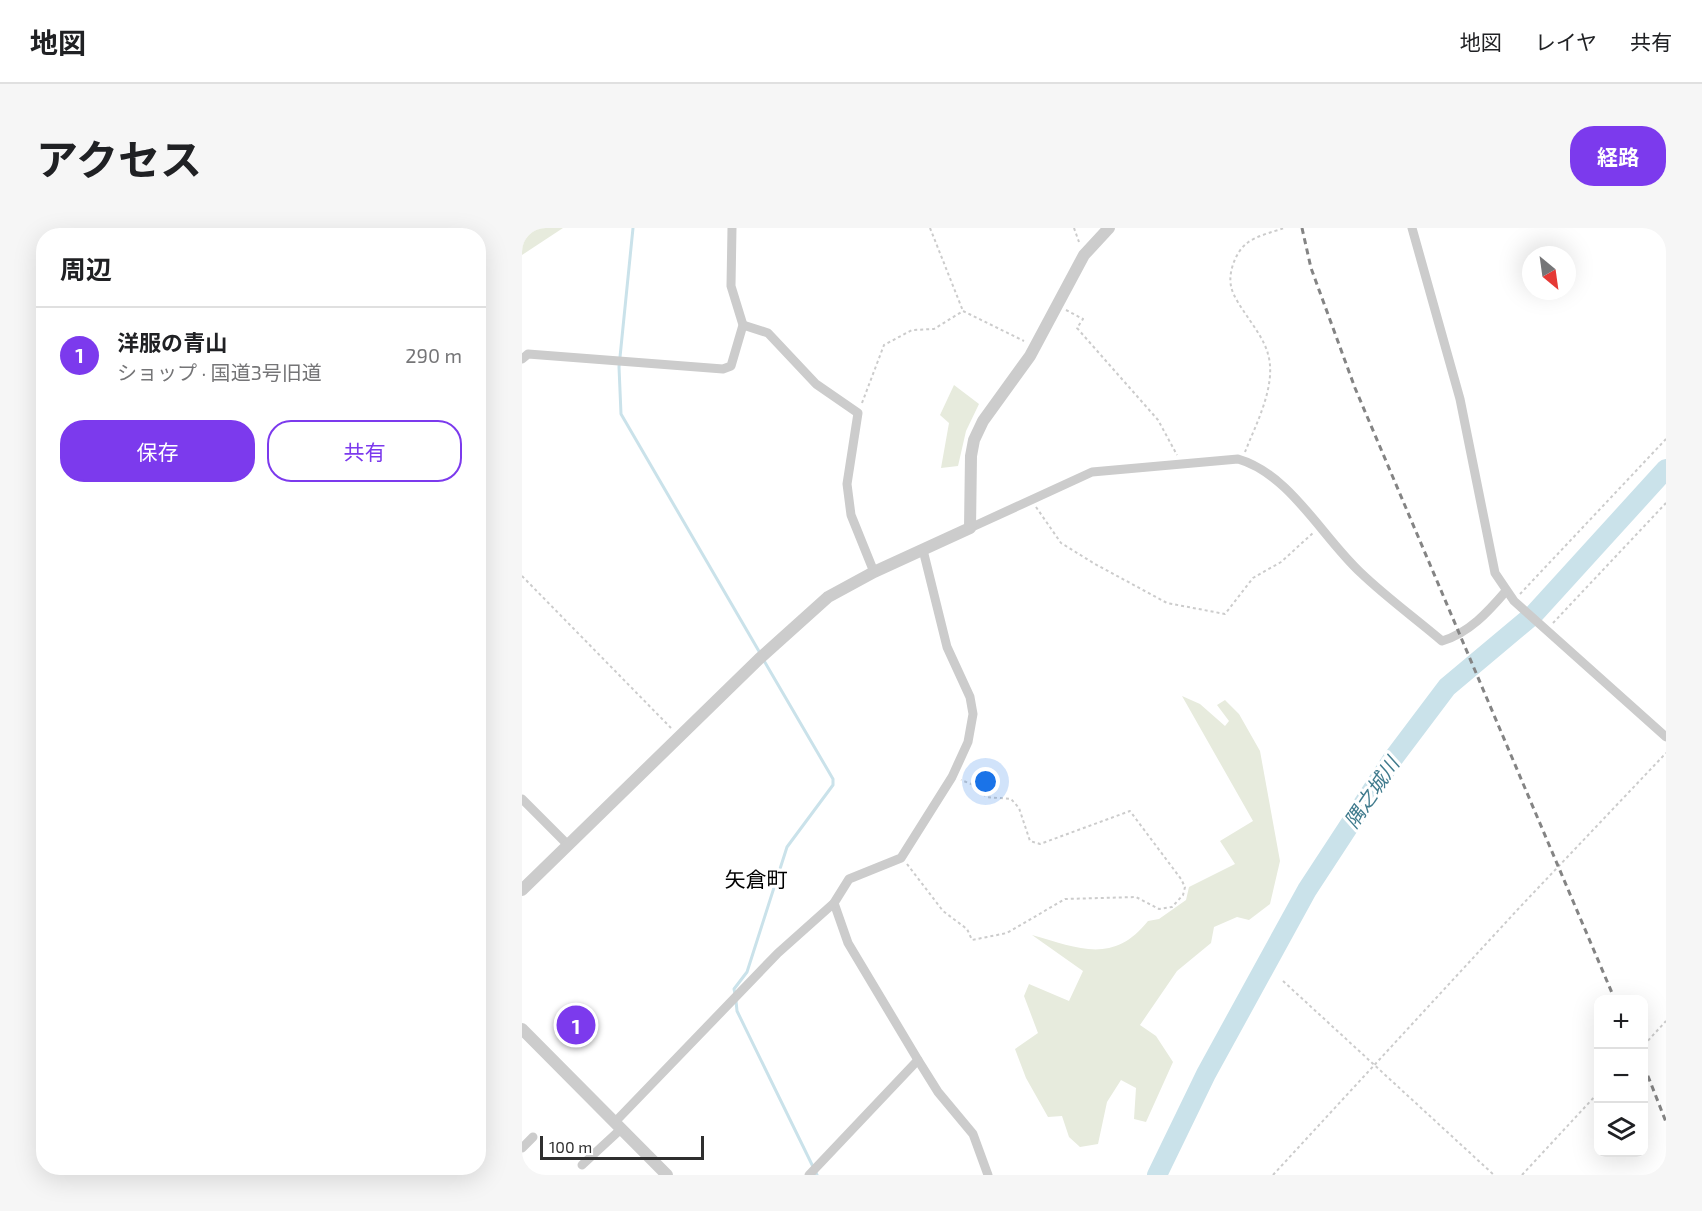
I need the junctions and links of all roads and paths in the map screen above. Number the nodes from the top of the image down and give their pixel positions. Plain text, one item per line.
1 (732, 228) edge
2 (930, 228) edge
3 (1074, 228) edge
4 (1109, 228) edge
5 (1284, 228) edge
6 (1412, 228) edge
7 (1084, 255) junction
8 (1057, 306) junction
9 (963, 311) junction
10 (743, 325) junction
11 (1035, 347) junction
12 (522, 359) edge
13 (858, 413) junction
14 (1666, 439) edge
15 (1241, 460) junction
16 (1181, 463) junction
17 (1032, 500) junction
18 (1666, 503) edge
19 (1319, 527) junction
20 (970, 528) junction
21 (923, 550) junction
22 (874, 572) junction
23 (522, 576) edge
24 (1506, 591) junction
25 (1514, 601) junction
26 (1547, 630) junction
27 (680, 737) junction
28 (1666, 737) edge
29 (1666, 753) edge
30 (952, 777) junction
31 (522, 799) edge
32 (568, 846) junction
33 (901, 858) junction
34 (522, 890) edge
35 (834, 903) junction
36 (1283, 981) dead end
37 (1666, 1021) edge
38 (522, 1029) edge
39 (1648, 1041) edge
40 (918, 1059) junction
41 (1374, 1065) junction
42 (1594, 1098) edge
43 (618, 1126) junction
44 (533, 1137) dead end
45 (522, 1148) edge
46 (582, 1165) dead end
47 (812, 1171) edge
48 (667, 1175) edge
49 (988, 1175) edge
50 (1273, 1175) edge
51 (1494, 1175) edge
52 (1522, 1175) edge

1 - 10 street
2 - 9 path
3 - 7 path
4 - 7 street
5 - 15 path
6 - 24 street
7 - 8 street
8 - 11 street
8 - 16 path
9 - 11 path
9 - 13 path
10 - 12 street
10 - 13 street
11 - 20 street
13 - 22 street
14 - 25 path
15 - 16 street
15 - 19 street
16 - 17 street
17 - 19 path
17 - 20 street
18 - 26 path
19 - 24 street
20 - 21 street
21 - 22 street
21 - 30 street
22 - 27 street
23 - 27 path
24 - 25 street
25 - 26 street
26 - 28 street
27 - 32 street
29 - 41 path
30 - 33 street
30 - 33 path
31 - 32 street
32 - 34 street
33 - 35 street
35 - 40 street
35 - 43 street
36 - 41 path
37 - 39 path
38 - 43 street
40 - 47 street
40 - 49 street
41 - 50 path
41 - 51 path
42 - 52 path
43 - 46 street
43 - 48 street
44 - 45 street

